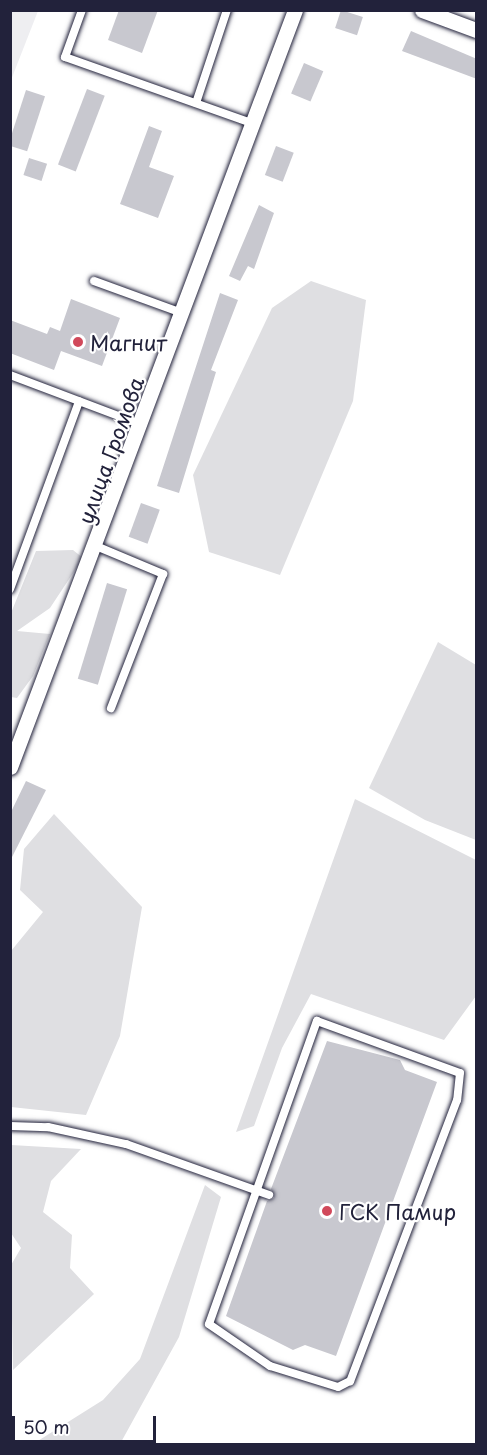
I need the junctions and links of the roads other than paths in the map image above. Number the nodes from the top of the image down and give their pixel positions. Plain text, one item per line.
1 (82, 10) edge
2 (227, 10) edge
3 (295, 10) edge
4 (422, 10) edge
5 (477, 30) edge
6 (196, 103) junction
7 (251, 123) junction
8 (94, 281) dead end
9 (183, 313) junction
10 (10, 375) edge
11 (79, 401) junction
12 (141, 425) junction
13 (96, 546) junction
14 (10, 589) edge
15 (111, 708) dead end
16 (17, 740) edge
17 (10, 767) edge
18 (10, 1126) edge
19 (257, 1191) junction
20 (269, 1195) dead end

1 - 6 lane
2 - 6 lane
3 - 7 street, улица Громова
4 - 5 street
6 - 7 lane
7 - 9 street, улица Громова
8 - 9 lane
9 - 12 street, улица Громова
10 - 11 lane
11 - 12 lane
11 - 14 lane
12 - 13 street, улица Громова
13 - 15 lane
13 - 16 street, улица Громова
16 - 17 street, улица Громова
18 - 19 lane
19 - 19 lane
19 - 20 lane

